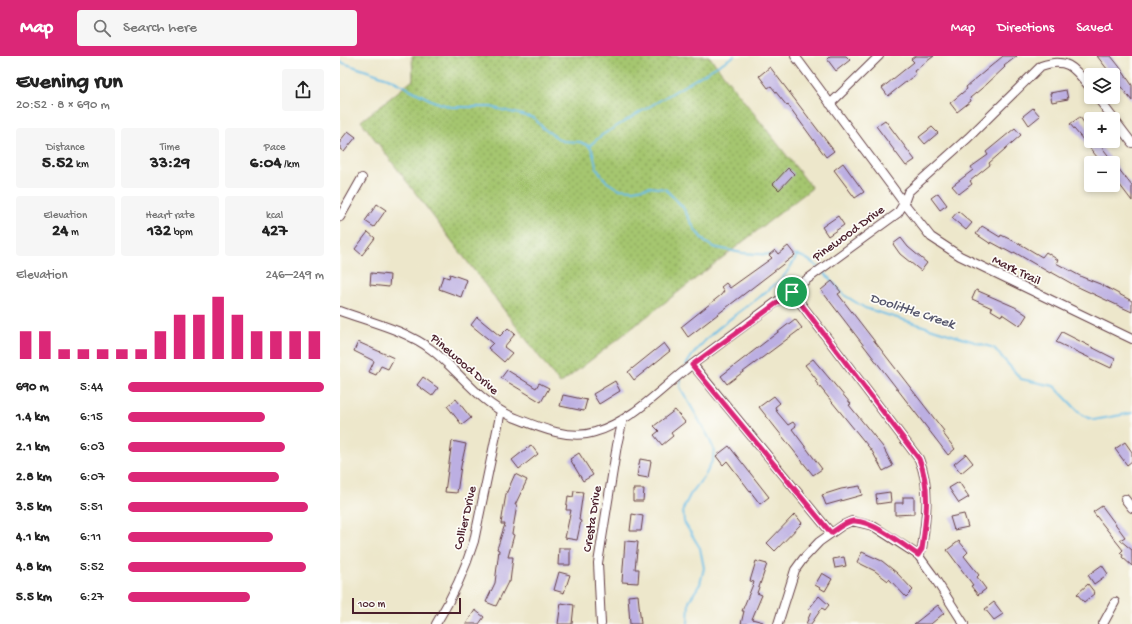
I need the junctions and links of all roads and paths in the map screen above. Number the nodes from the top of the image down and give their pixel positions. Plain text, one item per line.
1 (795, 56) edge
2 (879, 56) edge
3 (1084, 80) edge
4 (830, 104) junction
5 (1102, 104) edge
6 (1132, 143) edge
7 (362, 178) dead end
8 (904, 204) junction
9 (340, 217) edge
10 (792, 292) junction
11 (340, 311) edge
12 (1132, 339) edge
13 (692, 365) junction
14 (502, 411) junction
15 (623, 420) junction
16 (1125, 499) dead end
17 (1132, 508) edge
18 (831, 533) junction
19 (918, 555) junction
20 (1115, 602) dead end
21 (436, 624) edge
22 (601, 624) edge
23 (778, 624) edge
24 (964, 624) edge
25 (1103, 624) edge

1 - 4 street, Mark Trail
2 - 4 street
3 - 8 street
4 - 8 street, Mark Trail
5 - 6 street
7 - 9 street
8 - 10 street, Pinewood Drive
8 - 12 street, Mark Trail
10 - 13 street, Pinewood Drive
10 - 19 street
11 - 14 street, Pinewood Drive
13 - 15 street, Pinewood Drive
13 - 18 street
14 - 15 street, Pinewood Drive
14 - 21 street, Collier Drive
15 - 22 street, Cresta Drive
16 - 17 street
18 - 19 street
18 - 23 street
19 - 24 street
20 - 25 street

